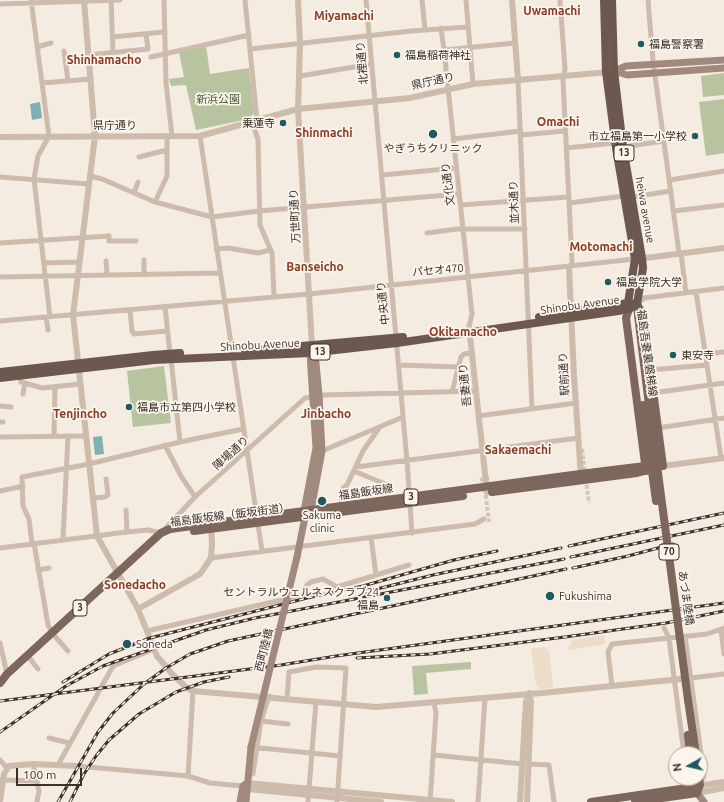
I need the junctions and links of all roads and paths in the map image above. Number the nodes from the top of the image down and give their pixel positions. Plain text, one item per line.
1 (84, 0) edge
2 (111, 0) edge
3 (120, 0) edge
4 (164, 0) edge
5 (245, 0) edge
6 (298, 0) edge
7 (366, 0) edge
8 (422, 0) edge
9 (466, 0) edge
10 (512, 0) edge
11 (560, 0) edge
12 (604, 0) edge
13 (612, 0) edge
14 (648, 0) edge
15 (31, 1) edge
16 (52, 1) edge
17 (0, 4) edge
18 (441, 28) junction
19 (467, 28) junction
20 (425, 30) junction
21 (164, 32) junction
22 (146, 34) junction
23 (249, 35) junction
24 (369, 36) junction
25 (112, 37) junction
26 (51, 43) dead end
27 (300, 43) junction
28 (515, 43) junction
29 (37, 46) junction
30 (470, 48) junction
31 (250, 49) junction
32 (444, 50) junction
33 (64, 51) dead end
34 (113, 53) junction
35 (88, 55) junction
36 (166, 55) junction
37 (151, 57) dead end
38 (724, 60) edge
39 (372, 64) junction
40 (653, 65) junction
41 (724, 68) edge
42 (610, 72) junction
43 (655, 75) junction
44 (300, 76) junction
45 (564, 76) junction
46 (90, 79) junction
47 (518, 80) junction
48 (68, 81) junction
49 (42, 83) junction
50 (473, 84) junction
51 (448, 89) junction
52 (375, 101) junction
53 (298, 109) junction
54 (254, 121) junction
55 (565, 131) junction
56 (521, 133) junction
57 (49, 136) junction
58 (95, 136) junction
59 (170, 136) junction
60 (200, 136) junction
61 (0, 137) edge
62 (453, 139) junction
63 (664, 141) junction
64 (615, 143) junction
65 (623, 147) junction
66 (566, 148) junction
67 (167, 150) junction
68 (140, 157) dead end
69 (456, 168) junction
70 (724, 171) edge
71 (382, 175) junction
72 (90, 176) junction
73 (0, 177) edge
74 (34, 179) junction
75 (670, 180) junction
76 (138, 182) dead end
77 (89, 184) junction
78 (671, 192) junction
79 (134, 193) junction
80 (460, 194) junction
81 (628, 197) junction
82 (569, 200) junction
83 (384, 201) junction
84 (524, 201) junction
85 (155, 202) junction
86 (461, 205) junction
87 (724, 205) edge
88 (304, 208) junction
89 (259, 211) junction
90 (674, 211) junction
91 (212, 217) junction
92 (463, 229) junction
93 (525, 229) junction
94 (428, 233) dead end
95 (83, 237) junction
96 (41, 240) junction
97 (136, 241) dead end
98 (0, 243) edge
99 (724, 248) edge
100 (216, 249) junction
101 (270, 250) junction
102 (680, 253) junction
103 (638, 259) junction
104 (144, 260) dead end
105 (106, 261) dead end
106 (80, 262) junction
107 (44, 263) junction
108 (569, 268) junction
109 (527, 272) junction
110 (220, 273) junction
111 (106, 275) junction
112 (144, 275) junction
113 (45, 276) junction
114 (78, 276) junction
115 (0, 277) edge
116 (469, 277) junction
117 (391, 284) junction
118 (724, 288) edge
119 (696, 292) junction
120 (686, 293) junction
121 (309, 294) junction
122 (274, 296) junction
123 (224, 301) junction
124 (637, 304) junction
125 (165, 306) junction
126 (629, 306) junction
127 (130, 310) junction
128 (74, 315) junction
129 (571, 315) junction
130 (48, 317) junction
131 (0, 321) edge
132 (529, 321) junction
133 (48, 330) dead end
134 (470, 330) junction
135 (167, 331) junction
136 (397, 341) junction
137 (312, 350) junction
138 (724, 352) edge
139 (472, 353) junction
140 (706, 354) junction
141 (231, 355) junction
142 (170, 356) junction
143 (399, 365) junction
144 (707, 365) junction
145 (79, 366) junction
146 (459, 367) junction
147 (650, 370) junction
148 (0, 372) edge
149 (20, 376) junction
150 (0, 378) edge
151 (25, 383) junction
152 (724, 383) edge
153 (80, 384) junction
154 (710, 385) junction
155 (55, 387) junction
156 (476, 391) junction
157 (452, 392) junction
158 (401, 393) junction
159 (653, 393) junction
160 (23, 394) dead end
161 (316, 395) junction
162 (576, 403) junction
163 (646, 405) junction
164 (0, 406) edge
165 (11, 407) dead end
166 (532, 408) junction
167 (478, 416) junction
168 (403, 417) junction
169 (724, 418) edge
170 (716, 420) junction
171 (378, 428) junction
172 (658, 428) junction
173 (243, 429) junction
174 (54, 436) junction
175 (68, 436) junction
176 (86, 436) junction
177 (0, 437) edge
178 (578, 438) junction
179 (180, 442) junction
180 (165, 445) junction
181 (322, 451) junction
182 (482, 452) junction
183 (246, 453) junction
184 (723, 458) edge
185 (407, 461) junction
186 (89, 464) junction
187 (663, 466) junction
188 (66, 468) junction
189 (355, 469) junction
190 (646, 469) junction
191 (581, 477) junction
192 (106, 479) dead end
193 (23, 486) junction
194 (486, 490) junction
195 (0, 491) edge
196 (195, 497) junction
197 (93, 498) junction
198 (388, 500) junction
199 (410, 500) junction
200 (341, 506) junction
201 (126, 510) dead end
202 (306, 513) junction
203 (484, 519) dead end
204 (256, 520) junction
205 (211, 526) junction
206 (127, 532) junction
207 (161, 533) junction
208 (412, 533) junction
209 (97, 536) junction
210 (370, 537) junction
211 (63, 539) junction
212 (33, 543) junction
213 (299, 547) junction
214 (0, 548) edge
215 (262, 551) junction
216 (211, 558) junction
217 (409, 565) dead end
218 (49, 568) dead end
219 (38, 570) junction
220 (118, 573) junction
221 (376, 575) junction
222 (138, 609) junction
223 (664, 628) dead end
224 (722, 628) edge
225 (147, 631) junction
226 (52, 633) junction
227 (685, 636) junction
228 (669, 638) junction
229 (0, 643) edge
230 (154, 649) junction
231 (68, 651) dead end
232 (724, 654) edge
233 (27, 656) junction
234 (2, 660) edge
235 (38, 669) dead end
236 (7, 674) junction
237 (724, 674) edge
238 (691, 678) junction
239 (674, 679) junction
240 (0, 682) edge
241 (612, 686) junction
242 (193, 691) junction
243 (529, 694) junction
244 (268, 696) junction
245 (287, 698) junction
246 (485, 698) junction
247 (686, 700) junction
248 (316, 701) junction
249 (434, 703) junction
250 (344, 705) junction
251 (261, 721) junction
252 (288, 724) dead end
253 (49, 738) dead end
254 (69, 743) junction
255 (683, 746) edge
256 (689, 746) edge
257 (695, 746) edge
258 (700, 746) edge
259 (254, 748) junction
260 (312, 753) junction
261 (434, 755) junction
262 (340, 756) junction
263 (481, 759) junction
264 (0, 760) edge
265 (33, 764) junction
266 (525, 764) junction
267 (58, 765) junction
268 (77, 766) joint
269 (7, 768) junction
270 (253, 774) dead end
271 (188, 776) junction
272 (2, 780) junction
273 (37, 781) junction
274 (724, 782) edge
275 (708, 783) edge
276 (708, 785) edge
277 (246, 786) junction
278 (679, 786) edge
279 (686, 786) edge
280 (697, 786) edge
281 (724, 788) edge
282 (309, 796) edge
283 (337, 797) edge
284 (0, 801) edge
285 (430, 801) edge
286 (37, 802) edge
287 (240, 802) edge
288 (246, 802) edge
289 (381, 802) edge
290 (452, 802) edge
291 (478, 802) edge
292 (520, 802) edge
293 (527, 802) edge
294 (554, 802) edge
295 (591, 802) edge
296 (634, 802) edge
297 (704, 802) edge

1 - 2 street
1 - 16 street
1 - 35 street
2 - 3 street
2 - 25 street
4 - 21 street
5 - 23 street
6 - 27 street, 万世町通り
7 - 24 street, 北裡通り
8 - 20 street
9 - 19 street
10 - 28 street
11 - 45 street
12 - 42 highway, heiwa avenue / 13
13 - 42 highway, heiwa avenue / 13
14 - 40 street
15 - 16 street
15 - 17 street
15 - 29 street
18 - 19 street
18 - 20 street
18 - 32 street, 文化通り
19 - 30 street
20 - 24 street
21 - 22 street
21 - 36 street
22 - 25 street
22 - 34 street
23 - 31 street
23 - 36 street
24 - 27 street
24 - 39 street, 北裡通り
25 - 34 street
26 - 29 street
27 - 31 street
27 - 44 street, 万世町通り
28 - 30 street
28 - 47 street
29 - 49 street
30 - 32 street
30 - 50 street
31 - 54 street
32 - 51 street, 文化通り
33 - 48 street
34 - 35 street
35 - 46 street
36 - 37 street
36 - 59 street
38 - 40 main road, 県庁通り
39 - 44 street
39 - 52 street, 北裡通り
40 - 42 main road, 県庁通り
40 - 43 street
41 - 43 main road, 県庁通り
42 - 43 main road, 県庁通り
42 - 45 street, 県庁通り
42 - 64 highway, heiwa avenue / 13
42 - 65 highway, heiwa avenue / 13
43 - 63 street
44 - 53 street, 万世町通り
45 - 47 street, 県庁通り
45 - 55 street
46 - 48 street
46 - 58 street
47 - 50 street, 県庁通り
47 - 56 street, 並木通り
48 - 49 street
49 - 57 street
50 - 51 street, 県庁通り
51 - 52 street, 県庁通り
51 - 62 street, 文化通り
52 - 53 street, 県庁通り
52 - 71 street, 中央通り
53 - 54 street, 県庁通り
53 - 88 street, 万世町通り
54 - 60 street, 県庁通り
54 - 89 street
55 - 56 street
55 - 66 street
56 - 62 street
56 - 84 street, 並木通り
57 - 58 street, 県庁通り
57 - 61 street, 県庁通り
57 - 74 street
58 - 59 street, 県庁通り
58 - 72 street
59 - 60 street, 県庁通り
59 - 67 street
60 - 91 street
62 - 69 street, 文化通り
63 - 65 street
63 - 75 street
64 - 66 street
64 - 81 highway, heiwa avenue / 13
65 - 81 highway, heiwa avenue / 13
66 - 82 street
67 - 68 street
67 - 85 street
69 - 71 street
69 - 80 street, 文化通り
70 - 75 street
71 - 83 street, 中央通り
72 - 77 street
72 - 79 street
73 - 74 street
74 - 77 street
74 - 96 street
75 - 78 street
76 - 79 street
77 - 95 street
78 - 81 street
78 - 90 street
79 - 85 street
80 - 83 street
80 - 86 street, 文化通り
81 - 82 street
81 - 103 highway, heiwa avenue / 13
82 - 84 street
82 - 108 street
83 - 88 street
83 - 117 street, 中央通り
84 - 86 street
84 - 93 street, 並木通り
85 - 91 street
86 - 92 street, 文化通り
87 - 90 street
88 - 89 street
88 - 121 street, 万世町通り
89 - 91 street
89 - 101 street
90 - 102 street
91 - 100 street
92 - 93 street
92 - 94 street
92 - 116 street, 文化通り
93 - 109 street, 並木通り
95 - 96 street
95 - 97 street
95 - 106 street
96 - 98 street
96 - 107 street
99 - 102 street
100 - 101 street
100 - 110 street
101 - 122 street
102 - 103 street
102 - 120 street
103 - 108 street, パセオ470
103 - 124 highway, heiwa avenue / 13
103 - 126 highway, heiwa avenue / 13
104 - 112 street
105 - 111 street
106 - 107 street
106 - 114 street
107 - 113 street
108 - 109 street, パセオ470
108 - 129 street, 駅前通り
109 - 116 street, パセオ470
109 - 132 street, 並木通り
110 - 112 street
110 - 123 street
111 - 112 street
111 - 114 street
113 - 114 street
113 - 115 street
113 - 130 street
114 - 128 street
116 - 117 street, パセオ470
116 - 134 street, 吾妻通り
117 - 121 street, パセオ470
117 - 136 street, 中央通り
118 - 119 street
119 - 120 street
119 - 140 street
120 - 124 street
121 - 122 street, パセオ470
121 - 137 street, 万世町通り
122 - 123 street, パセオ470
123 - 125 street, パセオ470
123 - 141 street
124 - 126 highway, Shinobu Avenue / 13
124 - 147 main road
124 - 163 main road, 福島吾妻裏磐梯線 / 70
125 - 127 street, パセオ470
125 - 135 street
126 - 129 highway, Shinobu Avenue / 13
126 - 163 main road, 福島吾妻裏磐梯線 / 70
126 - 190 main road
127 - 128 street, パセオ470
127 - 135 street
128 - 130 street, パセオ470
128 - 145 street
129 - 132 highway, Shinobu Avenue / 13
129 - 162 street, 駅前通り
130 - 131 street, パセオ470
130 - 133 street
132 - 134 highway, Shinobu Avenue / 13
132 - 166 street, 並木通り
134 - 136 highway, Shinobu Avenue / 13
134 - 139 street, 吾妻通り
135 - 142 street
136 - 137 highway, Shinobu Avenue / 13
136 - 143 street, 中央通り
137 - 141 highway, Shinobu Avenue / 13
137 - 161 main road
138 - 140 street
139 - 146 street
139 - 156 street, 吾妻通り
140 - 144 street
141 - 142 highway, Shinobu Avenue / 13
141 - 173 street
142 - 145 highway, Shinobu Avenue / 13
142 - 179 street
143 - 146 street
143 - 158 street, 中央通り
144 - 147 street
144 - 154 street
145 - 148 highway, Shinobu Avenue / 13
145 - 149 highway, Shinobu Avenue / 13
145 - 153 street
146 - 157 street
147 - 159 main road
149 - 150 highway, Shinobu Avenue / 13
149 - 151 street
151 - 155 street
151 - 160 street
152 - 154 street
153 - 155 street
153 - 176 street
154 - 159 street
154 - 170 street
155 - 174 street
156 - 157 street
156 - 167 street, 吾妻通り
157 - 158 street
158 - 161 street
158 - 168 street, 中央通り
159 - 172 main road
161 - 181 main road
161 - 183 street, 陣場通り
161 - 202 main road
162 - 166 street
162 - 178 street, 駅前通り
163 - 247 main road, あづま陸橋 / 70, bridge
164 - 165 street
166 - 167 street
167 - 182 street, 吾妻通り
168 - 171 street
168 - 185 street, 中央通り
169 - 170 street
170 - 172 street
170 - 184 street
171 - 181 street
171 - 189 street
172 - 187 main road
173 - 179 street
173 - 183 street
174 - 175 street
174 - 177 street
175 - 176 street
175 - 188 street
176 - 186 street
178 - 182 street
178 - 191 street, 駅前通り
179 - 180 street
180 - 186 street
180 - 196 street
181 - 202 main road
182 - 185 street
182 - 194 street, 吾妻通り
183 - 196 street, 陣場通り
183 - 204 street
184 - 187 street
185 - 189 street
185 - 199 street, 中央通り
186 - 188 street
186 - 197 street
187 - 190 main road, 福島飯坂線 / 3
188 - 193 street
188 - 211 street
189 - 198 street
189 - 200 street
190 - 191 main road, 福島飯坂線 / 3
191 - 194 main road, 福島飯坂線 / 3
192 - 197 street
193 - 195 street
193 - 212 street
194 - 199 main road, 福島飯坂線 / 3
196 - 207 street, 陣場通り
197 - 209 street
198 - 199 main road, 福島飯坂線 / 3
198 - 200 main road, 福島飯坂線 / 3
199 - 202 main road, 福島飯坂線 / 3
199 - 208 street, 中央通り
200 - 202 main road, 福島飯坂線 / 3
201 - 206 street
202 - 204 main road, 福島飯坂線（飯坂街道） / 3
202 - 213 main road, 西町陸橋
203 - 208 street
204 - 205 main road, 福島飯坂線（飯坂街道） / 3
204 - 215 street
205 - 207 main road, 福島飯坂線（飯坂街道） / 3
205 - 216 street
206 - 207 street
206 - 209 street
207 - 220 main road, 福島飯坂線（飯坂街道） / 3
208 - 210 street
209 - 211 street
209 - 220 street
210 - 213 street
210 - 221 street
211 - 212 street
212 - 214 street
212 - 219 street
213 - 215 street
213 - 259 main road, 西町陸橋, bridge
215 - 216 street
216 - 222 street
217 - 221 street
218 - 219 street
219 - 226 street
220 - 222 street
220 - 226 main road, 福島飯坂線（飯坂街道） / 3
221 - 225 street
222 - 225 street
223 - 228 street
224 - 227 street
224 - 232 street
225 - 230 street
226 - 231 street
226 - 233 main road, 福島飯坂線（飯坂街道） / 3
227 - 228 street
227 - 238 street
228 - 239 street
228 - 241 street
229 - 234 street
230 - 242 street
230 - 254 street
233 - 235 street
233 - 236 main road, 福島飯坂線（飯坂街道） / 3
234 - 236 street
236 - 240 main road, 福島飯坂線（飯坂街道） / 3
237 - 238 street
238 - 239 street
238 - 258 street
239 - 241 street
239 - 255 street
241 - 243 street
242 - 244 street
242 - 271 street
243 - 246 street
243 - 266 street
244 - 245 street
244 - 251 street
245 - 248 street
245 - 250 street
246 - 249 street
246 - 263 street
247 - 256 main road, 70
247 - 257 main road, 70
248 - 250 street
248 - 260 street
249 - 250 street
249 - 261 street
250 - 262 street
251 - 252 street
251 - 259 street
253 - 254 street
254 - 267 street
259 - 260 street
259 - 270 street
259 - 277 main road, 西町陸橋
260 - 262 street
260 - 282 street
261 - 263 street
261 - 285 street
262 - 283 street
263 - 266 street
263 - 291 street
264 - 269 street
265 - 267 street
265 - 269 street
265 - 273 street
266 - 292 street
266 - 293 street
266 - 294 street
267 - 268 street
268 - 271 street
269 - 272 street
271 - 277 street
272 - 273 street
272 - 284 street
273 - 286 street
274 - 275 street
276 - 281 street
277 - 282 street
277 - 287 main road
277 - 288 main road
278 - 295 main road
279 - 296 main road
280 - 297 main road
282 - 283 street
283 - 285 street
283 - 289 street
285 - 290 street

